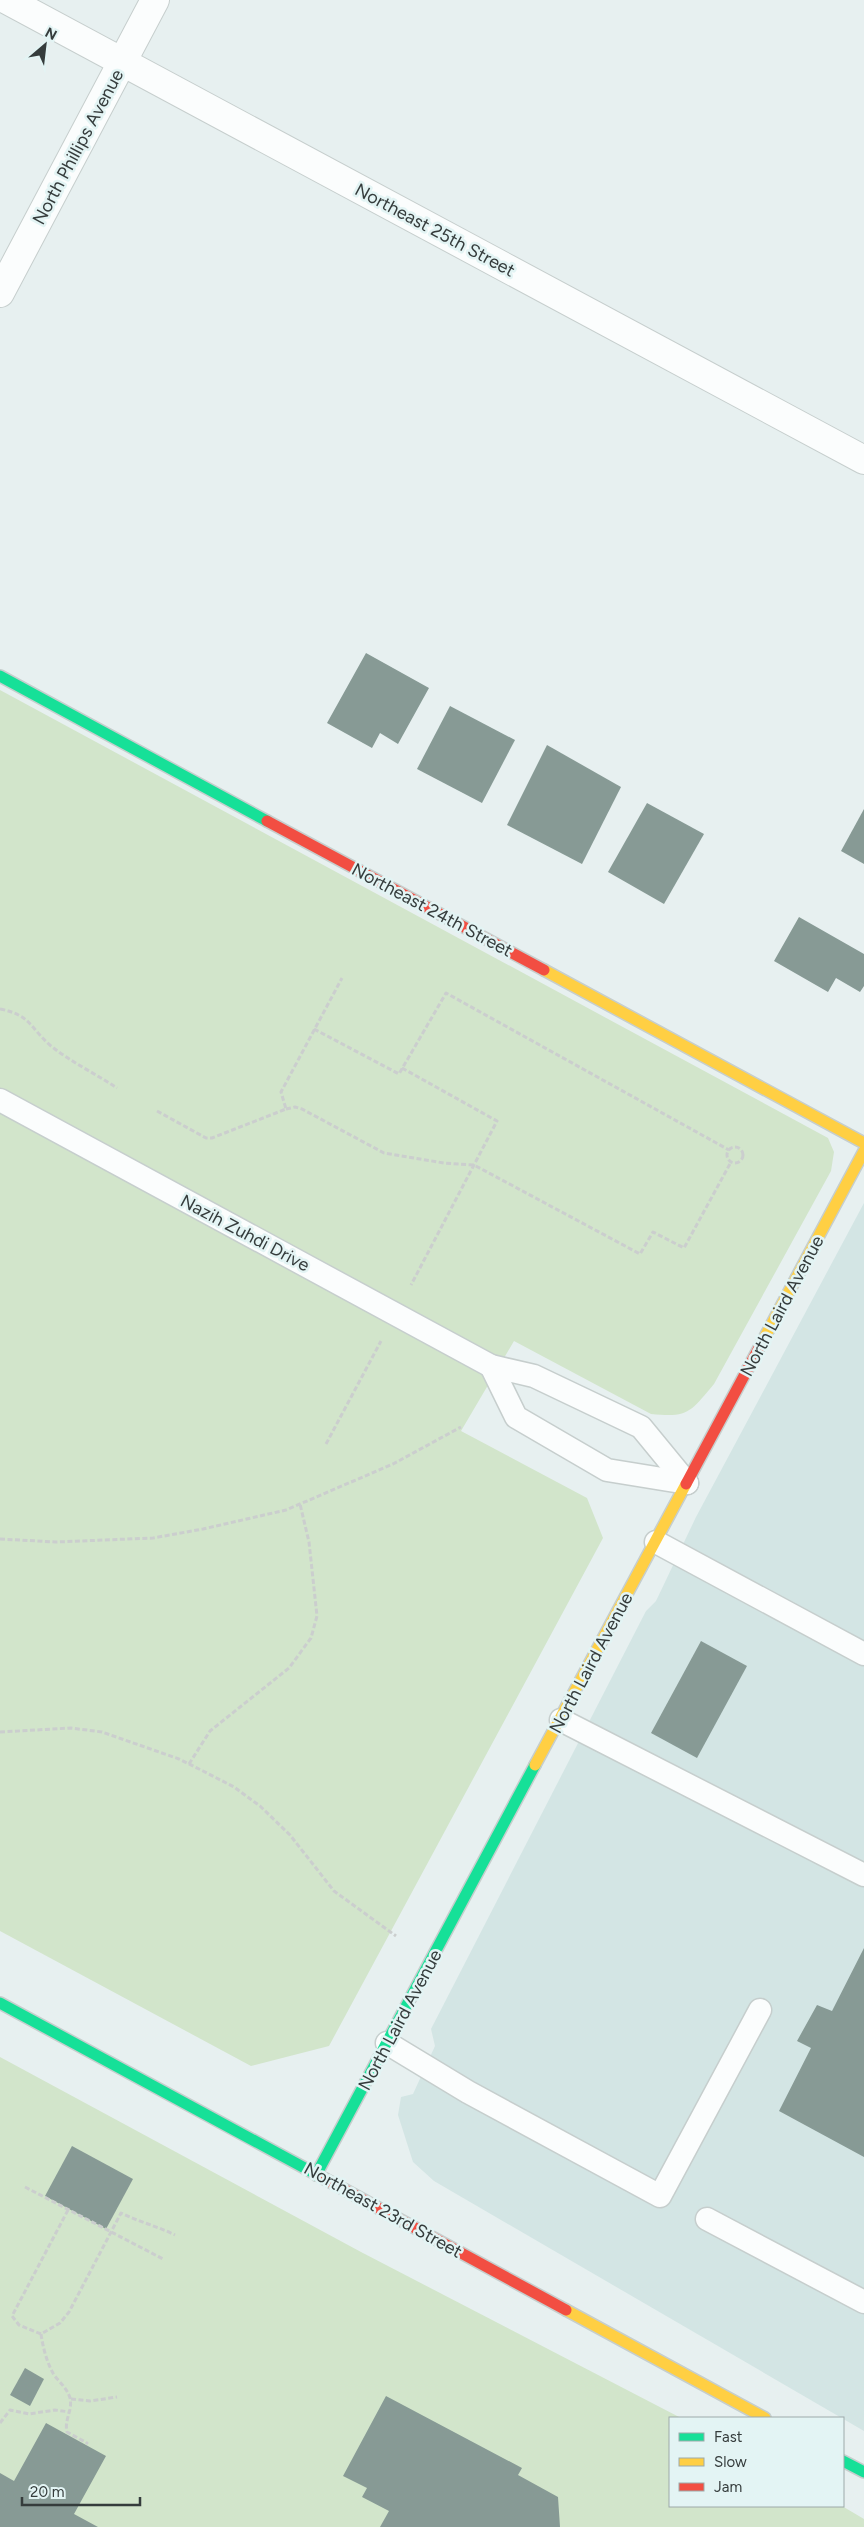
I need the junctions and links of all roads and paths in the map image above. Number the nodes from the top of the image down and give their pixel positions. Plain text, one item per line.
1 (7, 0) edge
2 (155, 0) edge
3 (122, 63) junction
4 (0, 293) edge
5 (864, 460) edge
6 (0, 676) edge
7 (342, 978) dead end
8 (0, 1008) edge
9 (314, 1029) junction
10 (402, 1068) junction
11 (117, 1088) dead end
12 (0, 1100) edge
13 (286, 1109) junction
14 (157, 1110) dead end
15 (864, 1143) edge
16 (729, 1150) junction
17 (864, 1152) edge
18 (731, 1162) junction
19 (474, 1164) junction
20 (411, 1285) dead end
21 (382, 1338) dead end
22 (490, 1366) junction
23 (460, 1427) dead end
24 (326, 1444) dead end
25 (687, 1483) junction
26 (300, 1504) junction
27 (0, 1540) edge
28 (656, 1542) junction
29 (864, 1654) edge
30 (561, 1720) junction
31 (0, 1732) edge
32 (188, 1764) junction
33 (864, 1874) edge
34 (396, 1936) dead end
35 (0, 2003) edge
36 (760, 2010) dead end
37 (388, 2043) junction
38 (316, 2175) junction
39 (25, 2187) dead end
40 (68, 2210) junction
41 (707, 2219) dead end
42 (111, 2232) junction
43 (175, 2235) dead end
44 (163, 2258) dead end
45 (864, 2302) edge
46 (41, 2334) junction
47 (117, 2397) dead end
48 (71, 2399) junction
49 (70, 2412) junction
50 (763, 2417) edge
51 (0, 2423) edge
52 (86, 2444) dead end
53 (844, 2462) edge
54 (864, 2472) edge

1 - 3 street, Northeast 25th Street
2 - 3 street, North Phillips Avenue
3 - 4 street, North Phillips Avenue
3 - 5 street, Northeast 25th Street
6 - 15 street, Northeast 24th Street
7 - 9 path
8 - 11 path
9 - 10 path
9 - 13 path
10 - 16 path
10 - 19 path
12 - 22 lane, Nazih Zuhdi Drive
13 - 14 path
13 - 19 path
16 - 18 path
16 - 18 path
17 - 25 street, North Laird Avenue
18 - 19 path
19 - 20 path
21 - 24 path
22 - 25 lane, Nazih Zuhdi Drive
22 - 25 lane
23 - 26 path
25 - 28 street, North Laird Avenue
26 - 27 path
26 - 32 path
28 - 29 lane
28 - 30 street, North Laird Avenue
30 - 33 lane
30 - 37 street, North Laird Avenue
31 - 32 path
32 - 34 path
35 - 38 street, Northeast 23rd Street
36 - 37 lane
37 - 38 street, North Laird Avenue
38 - 50 street, Northeast 23rd Street
39 - 40 path
40 - 42 path
40 - 46 path
41 - 45 lane
42 - 43 path
42 - 44 path
42 - 46 path
46 - 48 path
47 - 48 path
48 - 49 path
49 - 51 path
49 - 52 path
53 - 54 street

